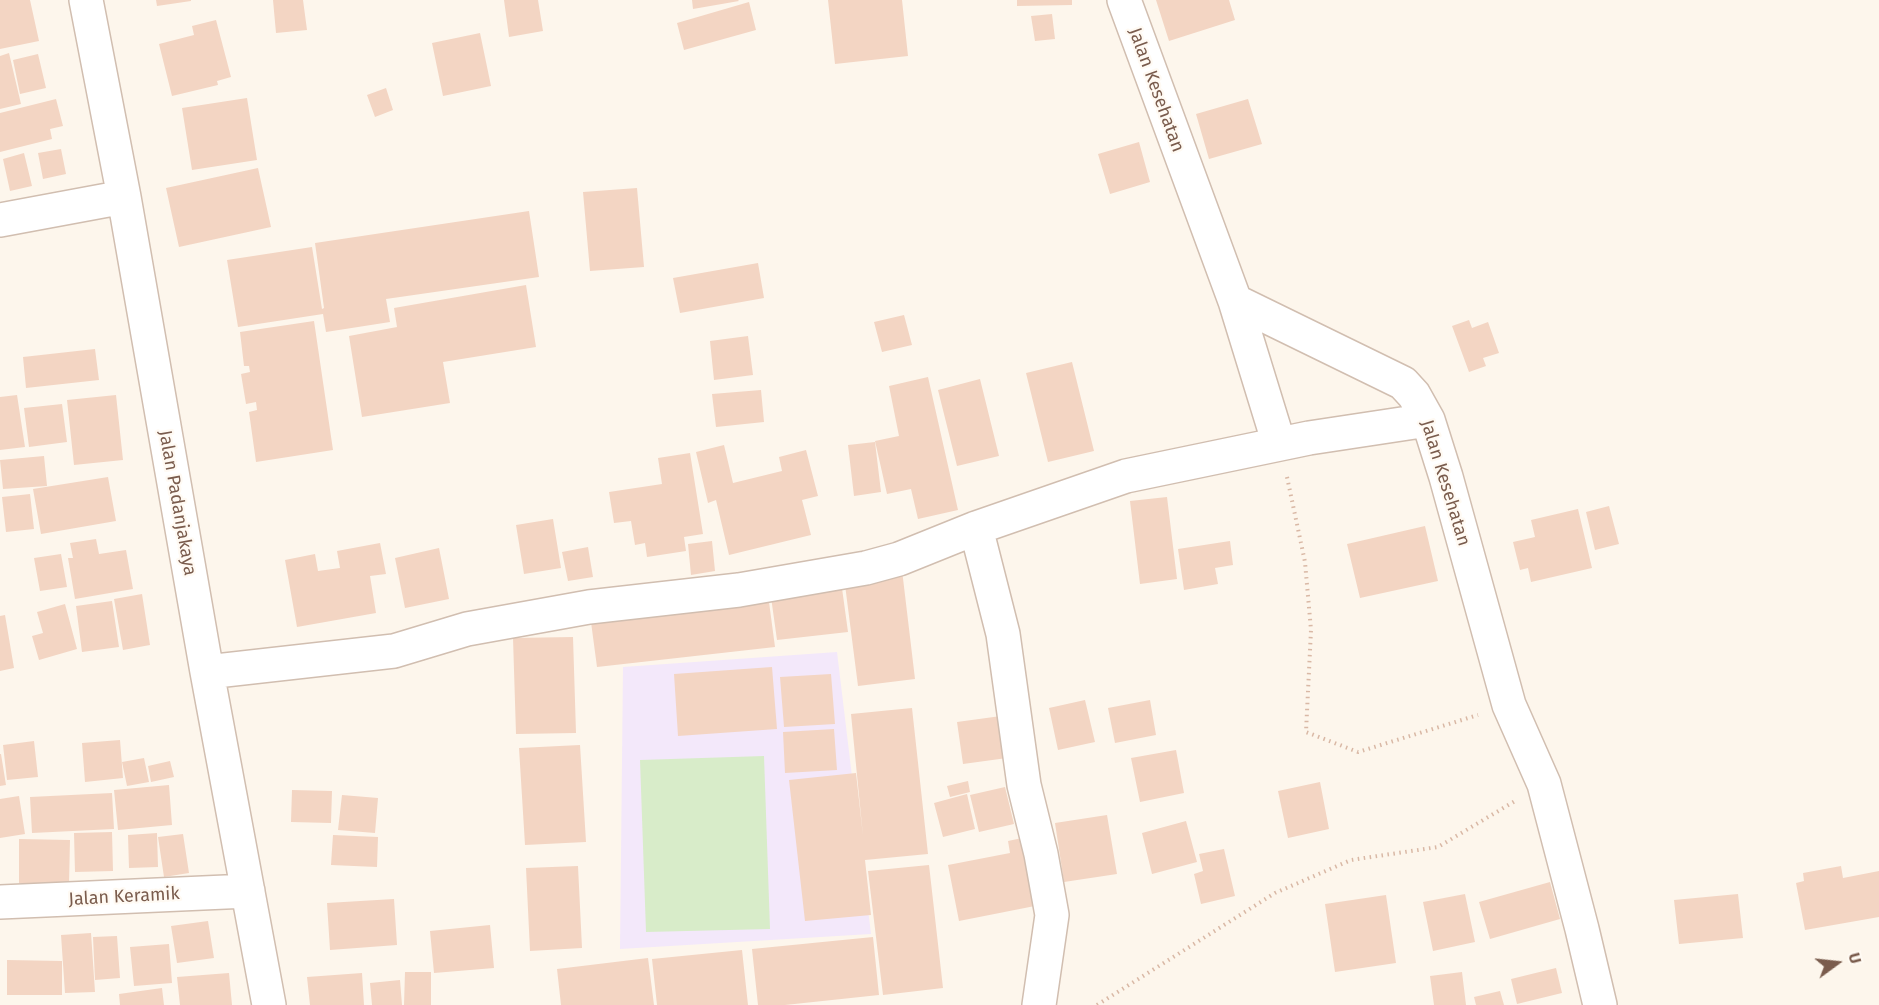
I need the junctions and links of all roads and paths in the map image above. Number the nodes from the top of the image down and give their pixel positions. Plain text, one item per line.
1 (86, 0) edge
2 (1124, 0) edge
3 (124, 197) junction
4 (0, 220) edge
5 (1235, 301) junction
6 (1428, 420) junction
7 (1279, 444) junction
8 (976, 528) junction
9 (207, 672) junction
10 (1509, 705) junction
11 (1544, 784) junction
12 (248, 891) junction
13 (0, 902) edge
14 (269, 1005) edge
15 (1039, 1005) edge
16 (1097, 1005) edge
17 (1600, 1005) edge

1 - 3 street, Jalan Padanjakaya
2 - 5 street, Jalan Kesehatan
3 - 4 street
3 - 9 street, Jalan Padanjakaya
5 - 6 street, Jalan Kesehatan
5 - 7 street
6 - 7 street
6 - 10 street, Jalan Kesehatan
7 - 8 street
7 - 10 path
8 - 9 street
8 - 15 street
9 - 12 street, Jalan Padanjakaya
10 - 11 street, Jalan Kesehatan
11 - 16 path
11 - 17 street, Jalan Kesehatan
12 - 13 street, Jalan Keramik
12 - 14 street, Jalan Padanjakaya

